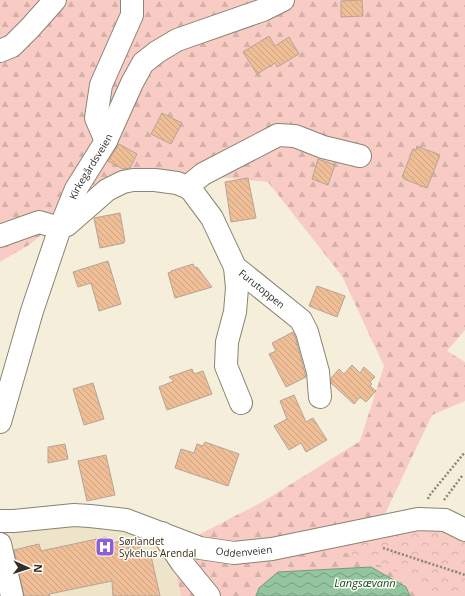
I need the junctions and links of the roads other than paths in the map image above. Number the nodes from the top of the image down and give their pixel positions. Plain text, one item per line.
1 (55, 0) edge
2 (132, 0) edge
3 (284, 0) edge
4 (0, 52) edge
5 (106, 141) junction
6 (360, 156) dead end
7 (187, 187) junction
8 (60, 228) junction
9 (0, 236) edge
10 (235, 267) junction
11 (320, 397) dead end
12 (241, 403) dead end
13 (0, 422) edge
14 (0, 521) edge
15 (465, 530) edge
16 (162, 533) junction
17 (0, 544) edge
18 (12, 596) edge
19 (209, 596) edge

1 - 4 street
2 - 5 street
3 - 5 street, Kirkegårdsveien
5 - 8 street, Kirkegårdsveien
6 - 7 street
7 - 8 street
7 - 10 street, Furutoppen
8 - 9 street
8 - 13 street, Kirkegårdsveien
10 - 11 street, Furutoppen
10 - 12 street
14 - 16 street, Oddenveien
15 - 16 street, Oddenveien
16 - 19 street
17 - 18 street

